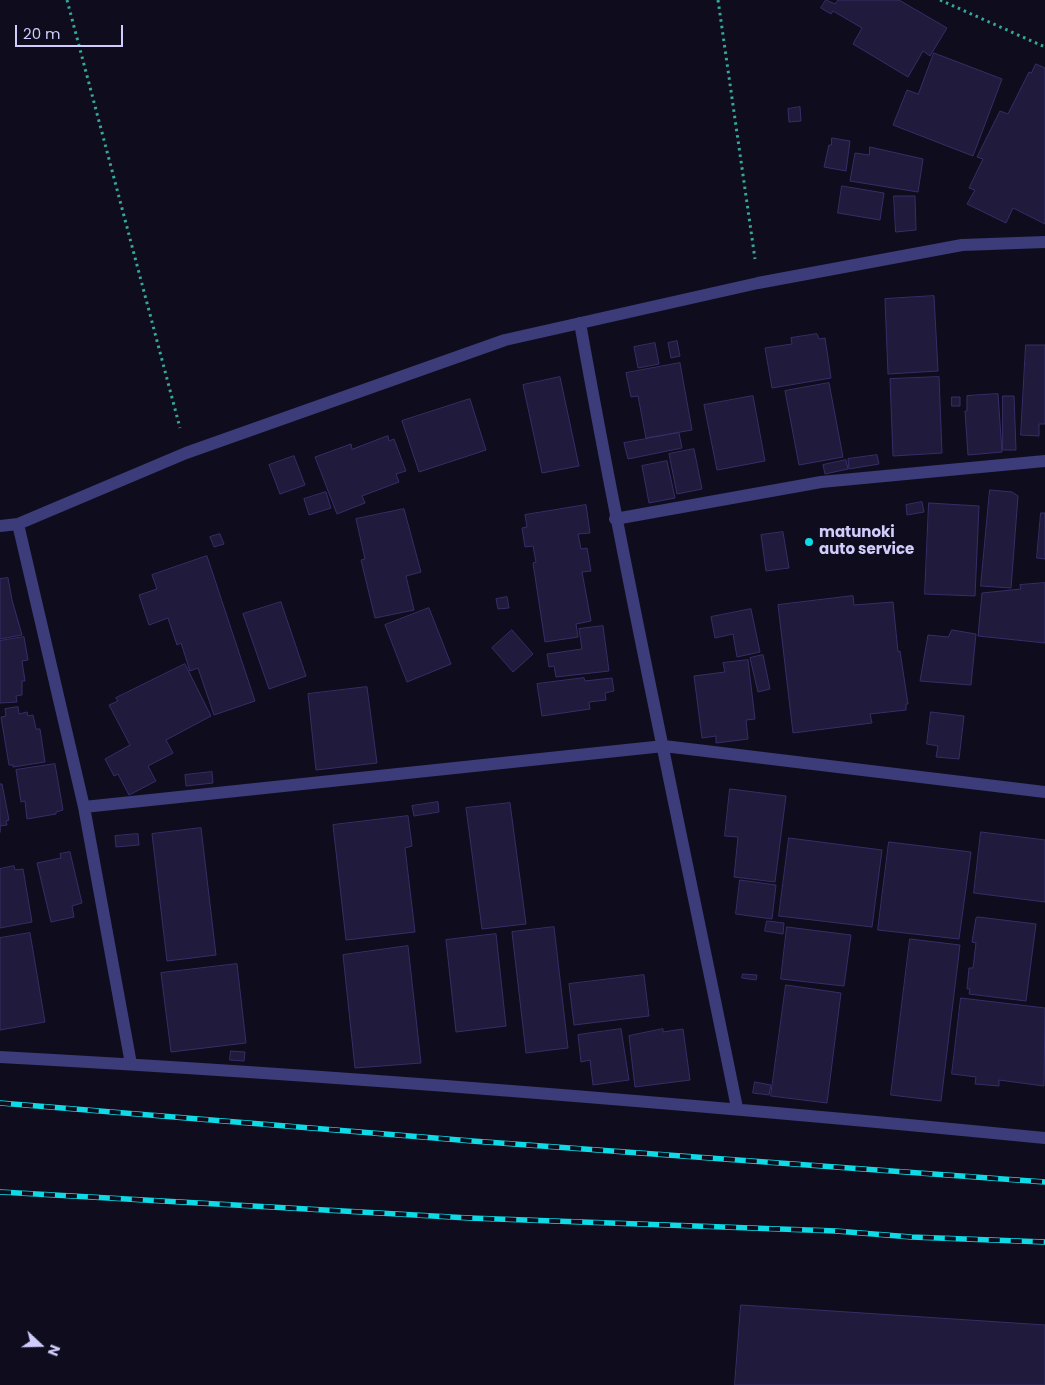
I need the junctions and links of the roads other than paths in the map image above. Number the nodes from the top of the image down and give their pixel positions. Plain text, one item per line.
1 (1045, 242) edge
2 (580, 323) junction
3 (1045, 461) edge
4 (615, 519) junction
5 (18, 524) junction
6 (0, 526) edge
7 (664, 746) junction
8 (1045, 792) edge
9 (84, 808) junction
10 (0, 1057) edge
11 (131, 1064) junction
12 (737, 1108) junction
13 (1045, 1138) edge

1 - 2 street
2 - 4 street
2 - 5 street
3 - 4 street
4 - 7 street
5 - 6 street
5 - 9 street
7 - 8 street
7 - 9 street
7 - 12 street
9 - 11 street
10 - 11 street
11 - 12 street
12 - 13 street

